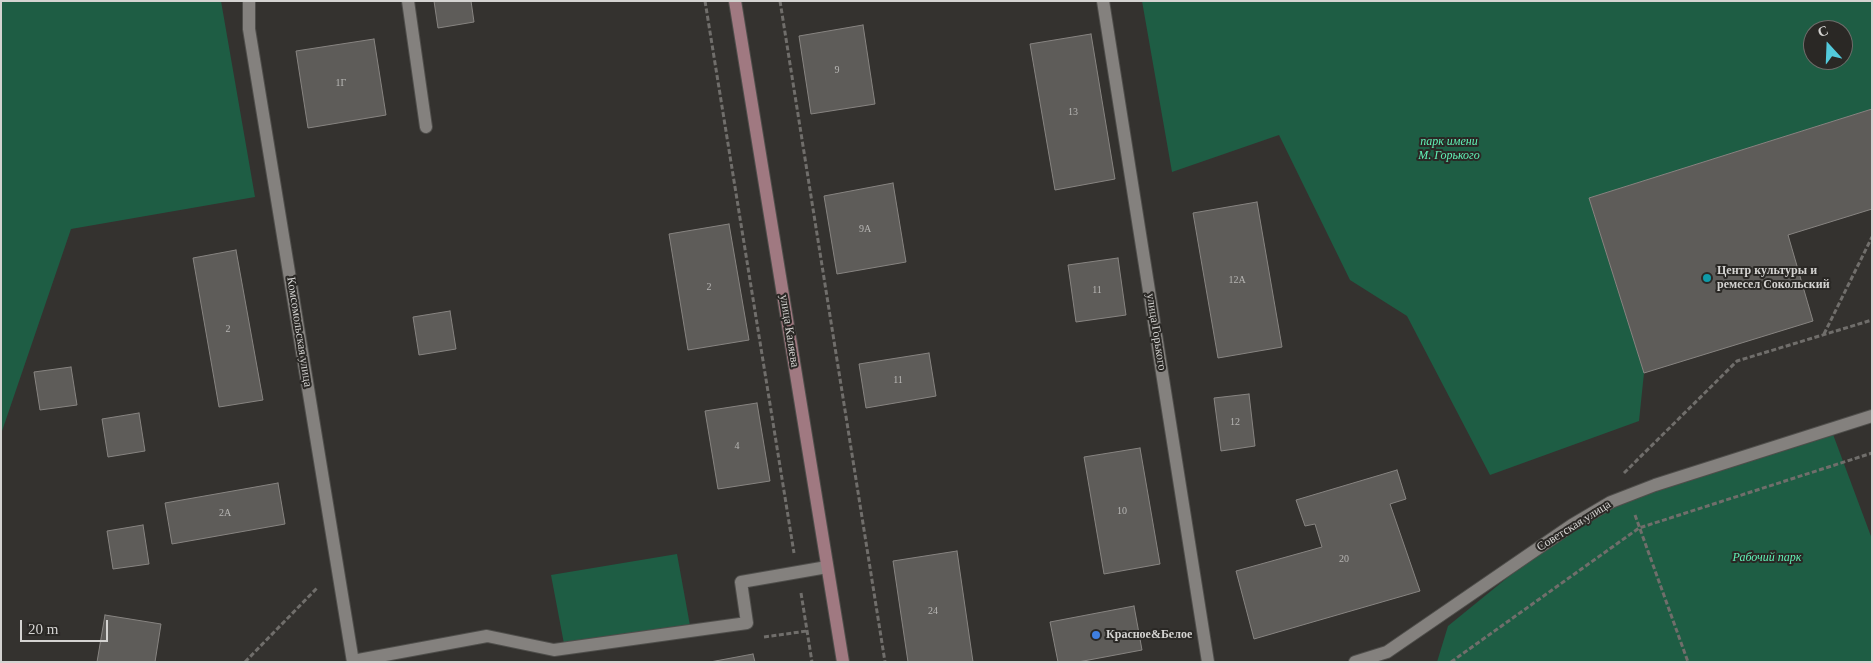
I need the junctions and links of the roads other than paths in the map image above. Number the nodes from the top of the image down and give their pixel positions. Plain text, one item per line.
1 (249, 1) edge
2 (408, 1) edge
3 (735, 1) edge
4 (1104, 1) edge
5 (426, 127) dead end
6 (1872, 416) edge
7 (827, 567) junction
8 (1388, 657) edge
9 (353, 662) edge
10 (843, 662) edge
11 (1208, 662) edge
12 (1355, 662) edge

1 - 9 street, Комсомольская улица
2 - 5 street
3 - 7 main road, улица Каляева
4 - 11 street, улица Горького
6 - 8 street, Советская улица
7 - 9 street
7 - 10 main road, улица Каляева
8 - 12 street, Советская улица

